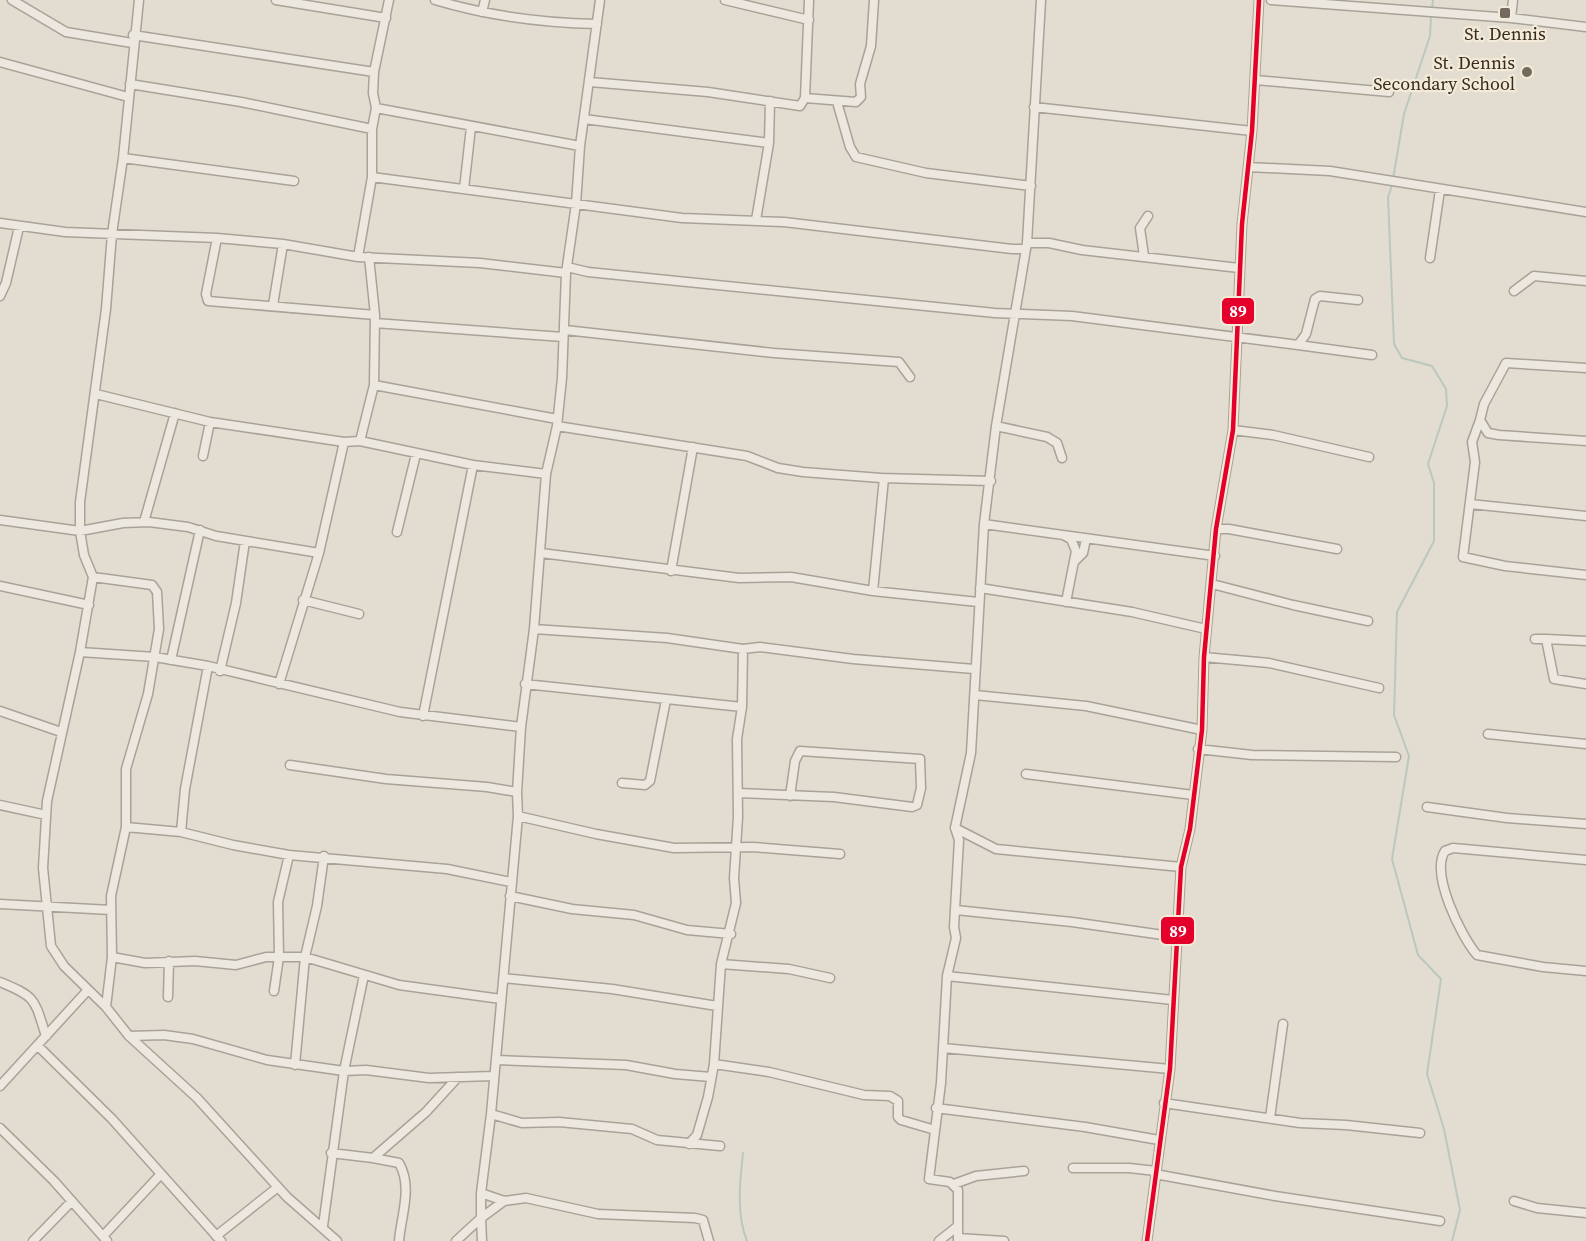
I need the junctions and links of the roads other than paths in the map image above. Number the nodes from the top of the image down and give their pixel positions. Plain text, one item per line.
1 (12, 0) edge
2 (139, 0) edge
3 (276, 0) edge
4 (389, 0) edge
5 (435, 0) edge
6 (485, 0) edge
7 (600, 0) edge
8 (725, 0) edge
9 (809, 0) edge
10 (874, 0) edge
11 (1041, 0) edge
12 (1259, 0) edge
13 (1271, 0) edge
14 (1513, 0) edge
15 (457, 3) edge
16 (482, 12) junction
17 (386, 18) junction
18 (1511, 18) junction
19 (809, 20) junction
20 (597, 24) junction
21 (1586, 27) edge
22 (133, 39) junction
23 (0, 63) edge
24 (374, 72) junction
25 (1256, 80) junction
26 (590, 82) junction
27 (130, 84) junction
28 (1389, 92) dead end
29 (128, 97) junction
30 (805, 98) junction
31 (770, 101) junction
32 (837, 102) junction
33 (1034, 107) junction
34 (376, 108) junction
35 (584, 119) junction
36 (471, 127) junction
37 (372, 129) junction
38 (1252, 131) junction
39 (769, 142) junction
40 (580, 146) junction
41 (123, 158) junction
42 (1248, 167) junction
43 (372, 177) junction
44 (294, 182) dead end
45 (1032, 186) junction
46 (464, 189) junction
47 (1440, 190) junction
48 (576, 204) junction
49 (1586, 212) edge
50 (1148, 216) dead end
51 (756, 220) junction
52 (0, 223) edge
53 (19, 227) junction
54 (112, 234) junction
55 (217, 238) junction
56 (283, 244) junction
57 (1027, 246) junction
58 (1144, 256) junction
59 (358, 257) junction
60 (369, 257) junction
61 (1430, 258) dead end
62 (1239, 268) junction
63 (566, 270) junction
64 (1586, 281) edge
65 (1514, 291) dead end
66 (0, 296) edge
67 (1358, 300) dead end
68 (273, 304) junction
69 (1016, 315) junction
70 (375, 319) junction
71 (564, 333) junction
72 (1236, 338) junction
73 (1298, 345) junction
74 (1372, 355) dead end
75 (1586, 368) edge
76 (910, 377) dead end
77 (374, 385) junction
78 (96, 393) junction
79 (175, 413) junction
80 (1480, 420) junction
81 (210, 422) junction
82 (557, 423) junction
83 (996, 426) junction
84 (1233, 430) junction
85 (360, 441) junction
86 (1586, 441) edge
87 (344, 442) junction
88 (693, 447) junction
89 (416, 454) junction
90 (203, 456) dead end
91 (1369, 457) dead end
92 (1062, 458) dead end
93 (473, 465) junction
94 (546, 474) junction
95 (884, 478) junction
96 (991, 481) junction
97 (1470, 504) junction
98 (1586, 516) edge
99 (0, 520) edge
100 (144, 522) junction
101 (984, 524) junction
102 (200, 530) junction
103 (1216, 530) junction
104 (80, 531) junction
105 (397, 532) dead end
106 (1064, 536) junction
107 (1086, 539) junction
108 (245, 541) junction
109 (1337, 549) dead end
110 (319, 553) junction
111 (541, 553) junction
112 (1215, 556) junction
113 (1074, 562) junction
114 (671, 571) junction
115 (1586, 575) edge
116 (93, 577) junction
117 (1212, 584) junction
118 (0, 586) edge
119 (980, 588) junction
120 (873, 591) junction
121 (303, 600) junction
122 (1066, 602) junction
123 (978, 603) junction
124 (89, 605) junction
125 (359, 614) dead end
126 (1368, 621) dead end
127 (534, 629) junction
128 (1206, 629) junction
129 (1535, 639) dead end
130 (1546, 639) junction
131 (1586, 641) edge
132 (743, 649) junction
133 (80, 652) junction
134 (155, 657) junction
135 (1204, 657) junction
136 (171, 660) junction
137 (208, 666) junction
138 (975, 669) junction
139 (220, 671) junction
140 (279, 684) junction
141 (525, 684) junction
142 (1586, 684) edge
143 (1379, 688) dead end
144 (975, 695) junction
145 (666, 700) junction
146 (742, 707) junction
147 (0, 711) edge
148 (423, 716) junction
149 (521, 727) junction
150 (1202, 730) junction
151 (61, 732) junction
152 (1488, 734) dead end
153 (1586, 744) edge
154 (1198, 749) junction
155 (1396, 757) dead end
156 (290, 765) dead end
157 (1026, 774) dead end
158 (622, 783) dead end
159 (517, 792) junction
160 (738, 793) junction
161 (1193, 795) junction
162 (790, 796) junction
163 (0, 805) edge
164 (1427, 807) dead end
165 (46, 814) junction
166 (518, 816) junction
167 (1586, 824) edge
168 (126, 827) junction
169 (955, 828) junction
170 (181, 832) junction
171 (737, 847) junction
172 (840, 854) dead end
173 (289, 855) junction
174 (324, 856) junction
175 (1586, 860) edge
176 (1181, 867) junction
177 (511, 882) junction
178 (510, 896) junction
179 (0, 903) edge
180 (45, 907) junction
181 (111, 910) junction
182 (956, 910) junction
183 (731, 934) junction
184 (1176, 938) junction
185 (112, 957) junction
186 (279, 957) junction
187 (305, 957) junction
188 (169, 961) junction
189 (722, 964) junction
190 (1586, 971) edge
191 (364, 975) junction
192 (947, 976) junction
193 (504, 978) junction
194 (830, 978) dead end
195 (0, 982) edge
196 (87, 991) junction
197 (274, 991) dead end
198 (168, 997) dead end
199 (501, 999) junction
200 (1173, 1000) junction
201 (717, 1006) junction
202 (106, 1007) junction
203 (1283, 1024) dead end
204 (46, 1036) junction
205 (129, 1036) junction
206 (38, 1046) junction
207 (943, 1048) junction
208 (496, 1060) junction
209 (714, 1064) junction
210 (295, 1065) junction
211 (1170, 1069) junction
212 (344, 1071) junction
213 (493, 1076) junction
214 (458, 1077) junction
215 (711, 1077) junction
216 (0, 1086) edge
217 (1164, 1102) junction
218 (936, 1108) junction
219 (491, 1114) junction
220 (1270, 1118) junction
221 (0, 1128) edge
222 (935, 1130) junction
223 (1420, 1133) dead end
224 (1159, 1140) junction
225 (689, 1144) junction
226 (720, 1146) dead end
227 (331, 1153) junction
228 (373, 1158) junction
229 (1073, 1168) dead end
230 (1024, 1171) dead end
231 (1156, 1173) junction
232 (161, 1174) junction
233 (954, 1184) junction
234 (278, 1187) junction
235 (481, 1193) junction
236 (72, 1201) junction
237 (504, 1201) junction
238 (1514, 1201) dead end
239 (1586, 1213) edge
240 (481, 1218) junction
241 (1440, 1221) dead end
242 (323, 1226) junction
243 (958, 1226) junction
244 (106, 1238) edge
245 (219, 1238) edge
246 (958, 1240) edge
247 (33, 1241) edge
248 (337, 1241) edge
249 (399, 1241) edge
250 (456, 1241) edge
251 (482, 1241) edge
252 (709, 1241) edge
253 (939, 1241) edge
254 (1004, 1241) edge
255 (1147, 1241) edge

1 - 22 street
2 - 22 street
3 - 17 street
4 - 17 street
5 - 15 street
6 - 16 street
7 - 20 street
8 - 19 street
9 - 19 street
10 - 32 street
11 - 33 street
12 - 25 street
13 - 18 street
14 - 18 street
15 - 16 street
16 - 20 street
17 - 24 street
18 - 21 street
19 - 30 street
20 - 26 street
22 - 24 street
22 - 27 street
23 - 29 street
24 - 34 street
25 - 28 street
25 - 38 street
26 - 31 street
26 - 35 street
27 - 29 street
27 - 37 street
29 - 41 street
30 - 31 street
30 - 32 street
31 - 39 street
32 - 45 street
33 - 38 street
33 - 45 street
34 - 36 street
34 - 37 street
35 - 39 street
35 - 40 street
36 - 40 street
36 - 46 street
37 - 43 street
38 - 42 street
39 - 51 street
40 - 48 street
41 - 44 street
41 - 54 street
42 - 47 street
42 - 62 street
43 - 46 street
43 - 59 street
45 - 57 street
46 - 48 street
47 - 49 street
47 - 61 street
48 - 51 street
48 - 63 street
50 - 58 street
51 - 57 street
52 - 53 street
53 - 54 street
53 - 66 street
54 - 55 street
54 - 78 street
55 - 56 street
55 - 68 street
56 - 59 street
56 - 68 street
57 - 58 street
57 - 69 street
58 - 62 street
59 - 60 street
60 - 63 street
60 - 70 street
62 - 72 street
63 - 69 street
63 - 71 street
64 - 65 street
67 - 73 street
68 - 70 street
69 - 72 street
69 - 83 street
70 - 71 street
70 - 77 street
71 - 76 street
71 - 82 street
72 - 73 street
72 - 84 street
73 - 74 street
75 - 80 street
77 - 82 street
77 - 85 street
78 - 79 street
78 - 104 street
79 - 81 street
79 - 100 street
80 - 86 street
80 - 97 street
81 - 87 street
81 - 90 street
82 - 88 street
82 - 94 street
83 - 92 street
83 - 96 street
84 - 91 street
84 - 103 street
85 - 87 street
85 - 89 street
87 - 110 street
88 - 95 street
88 - 114 street
89 - 93 street
89 - 105 street
93 - 94 street
93 - 148 street
94 - 111 street
95 - 96 street
95 - 120 street
96 - 101 street
97 - 98 street
97 - 115 street
99 - 104 street
100 - 102 street
100 - 104 street
101 - 106 street
101 - 119 street
102 - 108 street
102 - 136 street
103 - 109 street
103 - 112 street
104 - 116 street
106 - 107 street
106 - 113 street
107 - 112 street
107 - 113 street
108 - 110 street
108 - 139 street
110 - 121 street
111 - 114 street
111 - 127 street
112 - 117 street
113 - 122 street
114 - 120 street
116 - 124 street
116 - 134 street
117 - 126 street
117 - 128 street
118 - 124 street
119 - 122 street
119 - 123 street
120 - 123 street
121 - 125 street
121 - 140 street
122 - 128 street
123 - 138 street
124 - 133 street
127 - 132 street
127 - 141 street
128 - 135 street
129 - 130 street
130 - 131 street
130 - 142 street
132 - 138 street
132 - 146 street
133 - 134 street
133 - 151 street
134 - 136 street
134 - 168 street
135 - 143 street
135 - 150 street
136 - 137 street
137 - 139 street
137 - 170 street
138 - 144 street
139 - 140 street
140 - 148 street
141 - 145 street
141 - 149 street
144 - 150 street
144 - 169 street
145 - 146 street
145 - 158 street
146 - 160 street
147 - 151 street
148 - 149 street
149 - 159 street
150 - 154 street
151 - 165 street
152 - 153 street
154 - 155 street
154 - 161 street
156 - 159 street
157 - 161 street
159 - 166 street
160 - 162 street
160 - 171 street
161 - 176 street
162 - 162 street
163 - 165 street
164 - 167 street
165 - 180 street
166 - 171 street
166 - 177 street
168 - 170 street
168 - 181 street
169 - 176 street
169 - 182 street
170 - 173 street
171 - 172 street
171 - 183 street
173 - 174 street
173 - 186 street
174 - 177 street
174 - 187 street
175 - 190 street
176 - 184 street
177 - 178 street
178 - 183 street
178 - 193 street
179 - 180 street
180 - 181 street
180 - 196 street
181 - 185 street
182 - 184 street
182 - 192 street
183 - 189 street
184 - 200 street
185 - 188 street
185 - 202 street
186 - 187 street
186 - 188 street
186 - 197 street
187 - 191 street
187 - 210 street
188 - 198 street
189 - 194 street
189 - 201 street
191 - 199 street
191 - 212 street
192 - 200 street
192 - 207 street
193 - 199 street
193 - 201 street
195 - 204 street
196 - 202 street
196 - 204 street
199 - 208 street
200 - 211 street
201 - 209 street
202 - 205 street
203 - 220 street
204 - 206 street
205 - 210 street
205 - 234 street
206 - 216 street
206 - 232 street
207 - 211 street
207 - 218 street
208 - 213 street
208 - 215 street
209 - 215 street
209 - 222 street
210 - 212 street
211 - 217 street
212 - 214 street
212 - 227 street
213 - 214 street
213 - 219 street
214 - 228 street
215 - 225 street
217 - 220 street
217 - 224 street
218 - 222 street
218 - 224 street
219 - 225 street
219 - 235 street
220 - 223 street
221 - 236 street
222 - 233 street
224 - 231 street
225 - 226 street
227 - 228 street
227 - 242 street
228 - 249 street
229 - 231 street
230 - 233 street
231 - 241 street
231 - 255 street
232 - 244 street
232 - 245 street
233 - 243 street
234 - 242 street
234 - 245 street
235 - 237 street
235 - 240 street
236 - 244 street
236 - 247 street
237 - 240 street
237 - 252 street
238 - 239 street
240 - 250 street
240 - 251 street
242 - 248 street
243 - 246 street
243 - 253 street
246 - 254 street

